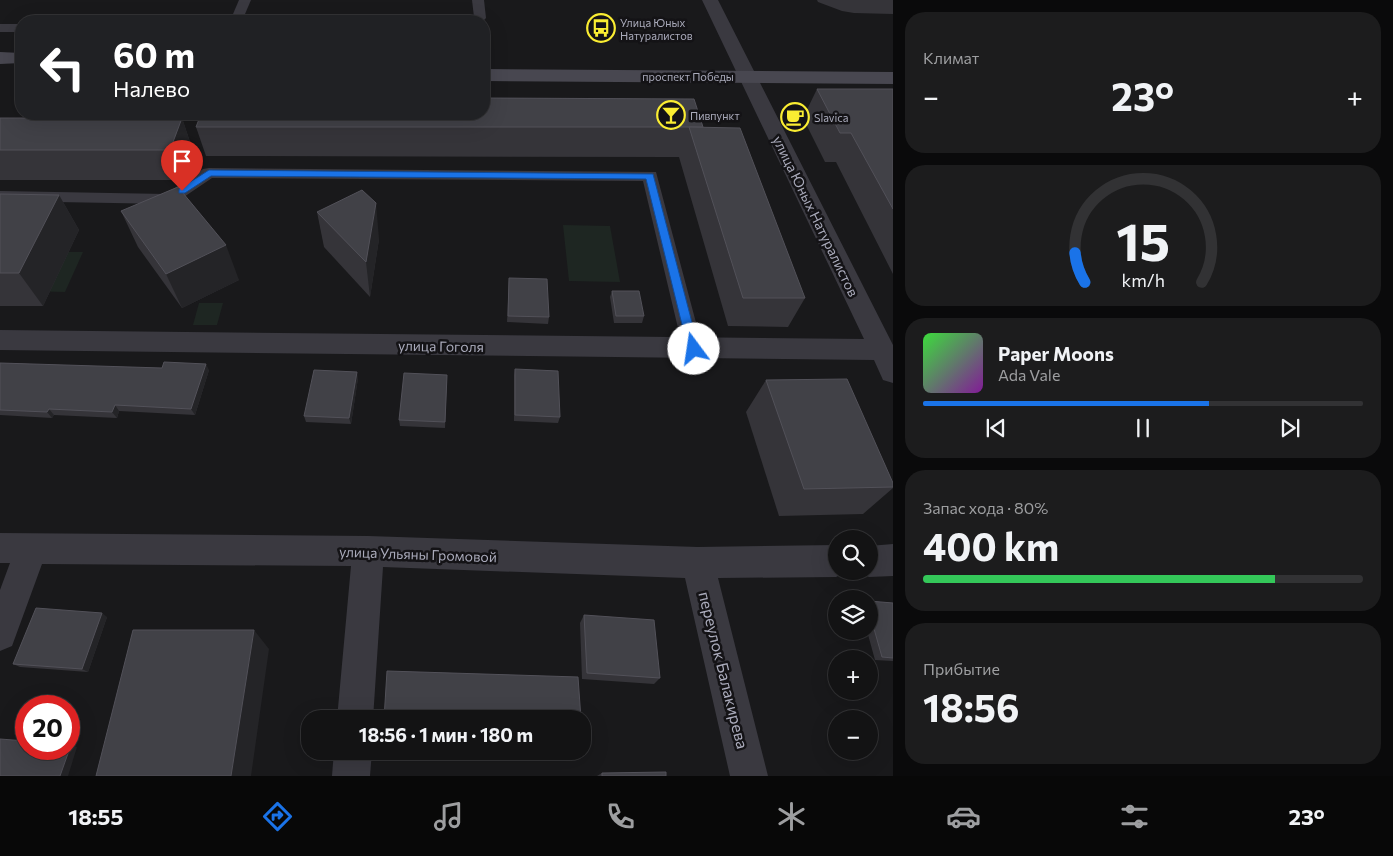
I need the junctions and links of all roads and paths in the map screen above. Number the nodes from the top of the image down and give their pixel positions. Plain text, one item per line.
1 (245, 0) edge
2 (478, 0) edge
3 (710, 0) edge
4 (239, 15) edge
5 (480, 15) edge
6 (0, 28) edge
7 (15, 28) edge
8 (0, 58) edge
9 (15, 58) edge
10 (490, 60) edge
11 (893, 61) edge
12 (744, 69) junction
13 (0, 71) edge
14 (15, 71) edge
15 (490, 74) edge
16 (893, 78) edge
17 (0, 196) edge
18 (0, 340) edge
19 (694, 349) junction
20 (889, 357) edge
21 (0, 548) edge
22 (32, 548) junction
23 (368, 552) junction
24 (893, 560) edge
25 (828, 561) edge
26 (878, 561) edge
27 (698, 563) junction
28 (0, 634) edge
29 (357, 710) edge
30 (352, 760) edge
31 (351, 776) edge
32 (749, 776) edge

1 - 4 lane
2 - 5 lane
3 - 12 street, улица Юных Натуралистов
6 - 7 lane
8 - 9 main road
10 - 12 main road, проспект Победы
11 - 12 main road, проспект Победы
12 - 15 main road, проспект Победы
12 - 16 main road, проспект Победы
12 - 20 street, улица Юных Натуралистов
13 - 14 main road
17 - 19 lane
18 - 19 street, улица Гоголя
19 - 20 street, улица Гоголя
21 - 22 street, улица Ульяны Громовой
22 - 23 street, улица Ульяны Громовой
22 - 28 street
23 - 27 street, улица Ульяны Громовой
23 - 29 street
24 - 26 street
25 - 27 street, улица Ульяны Громовой
27 - 32 street, переулок Балакирева
30 - 31 street

